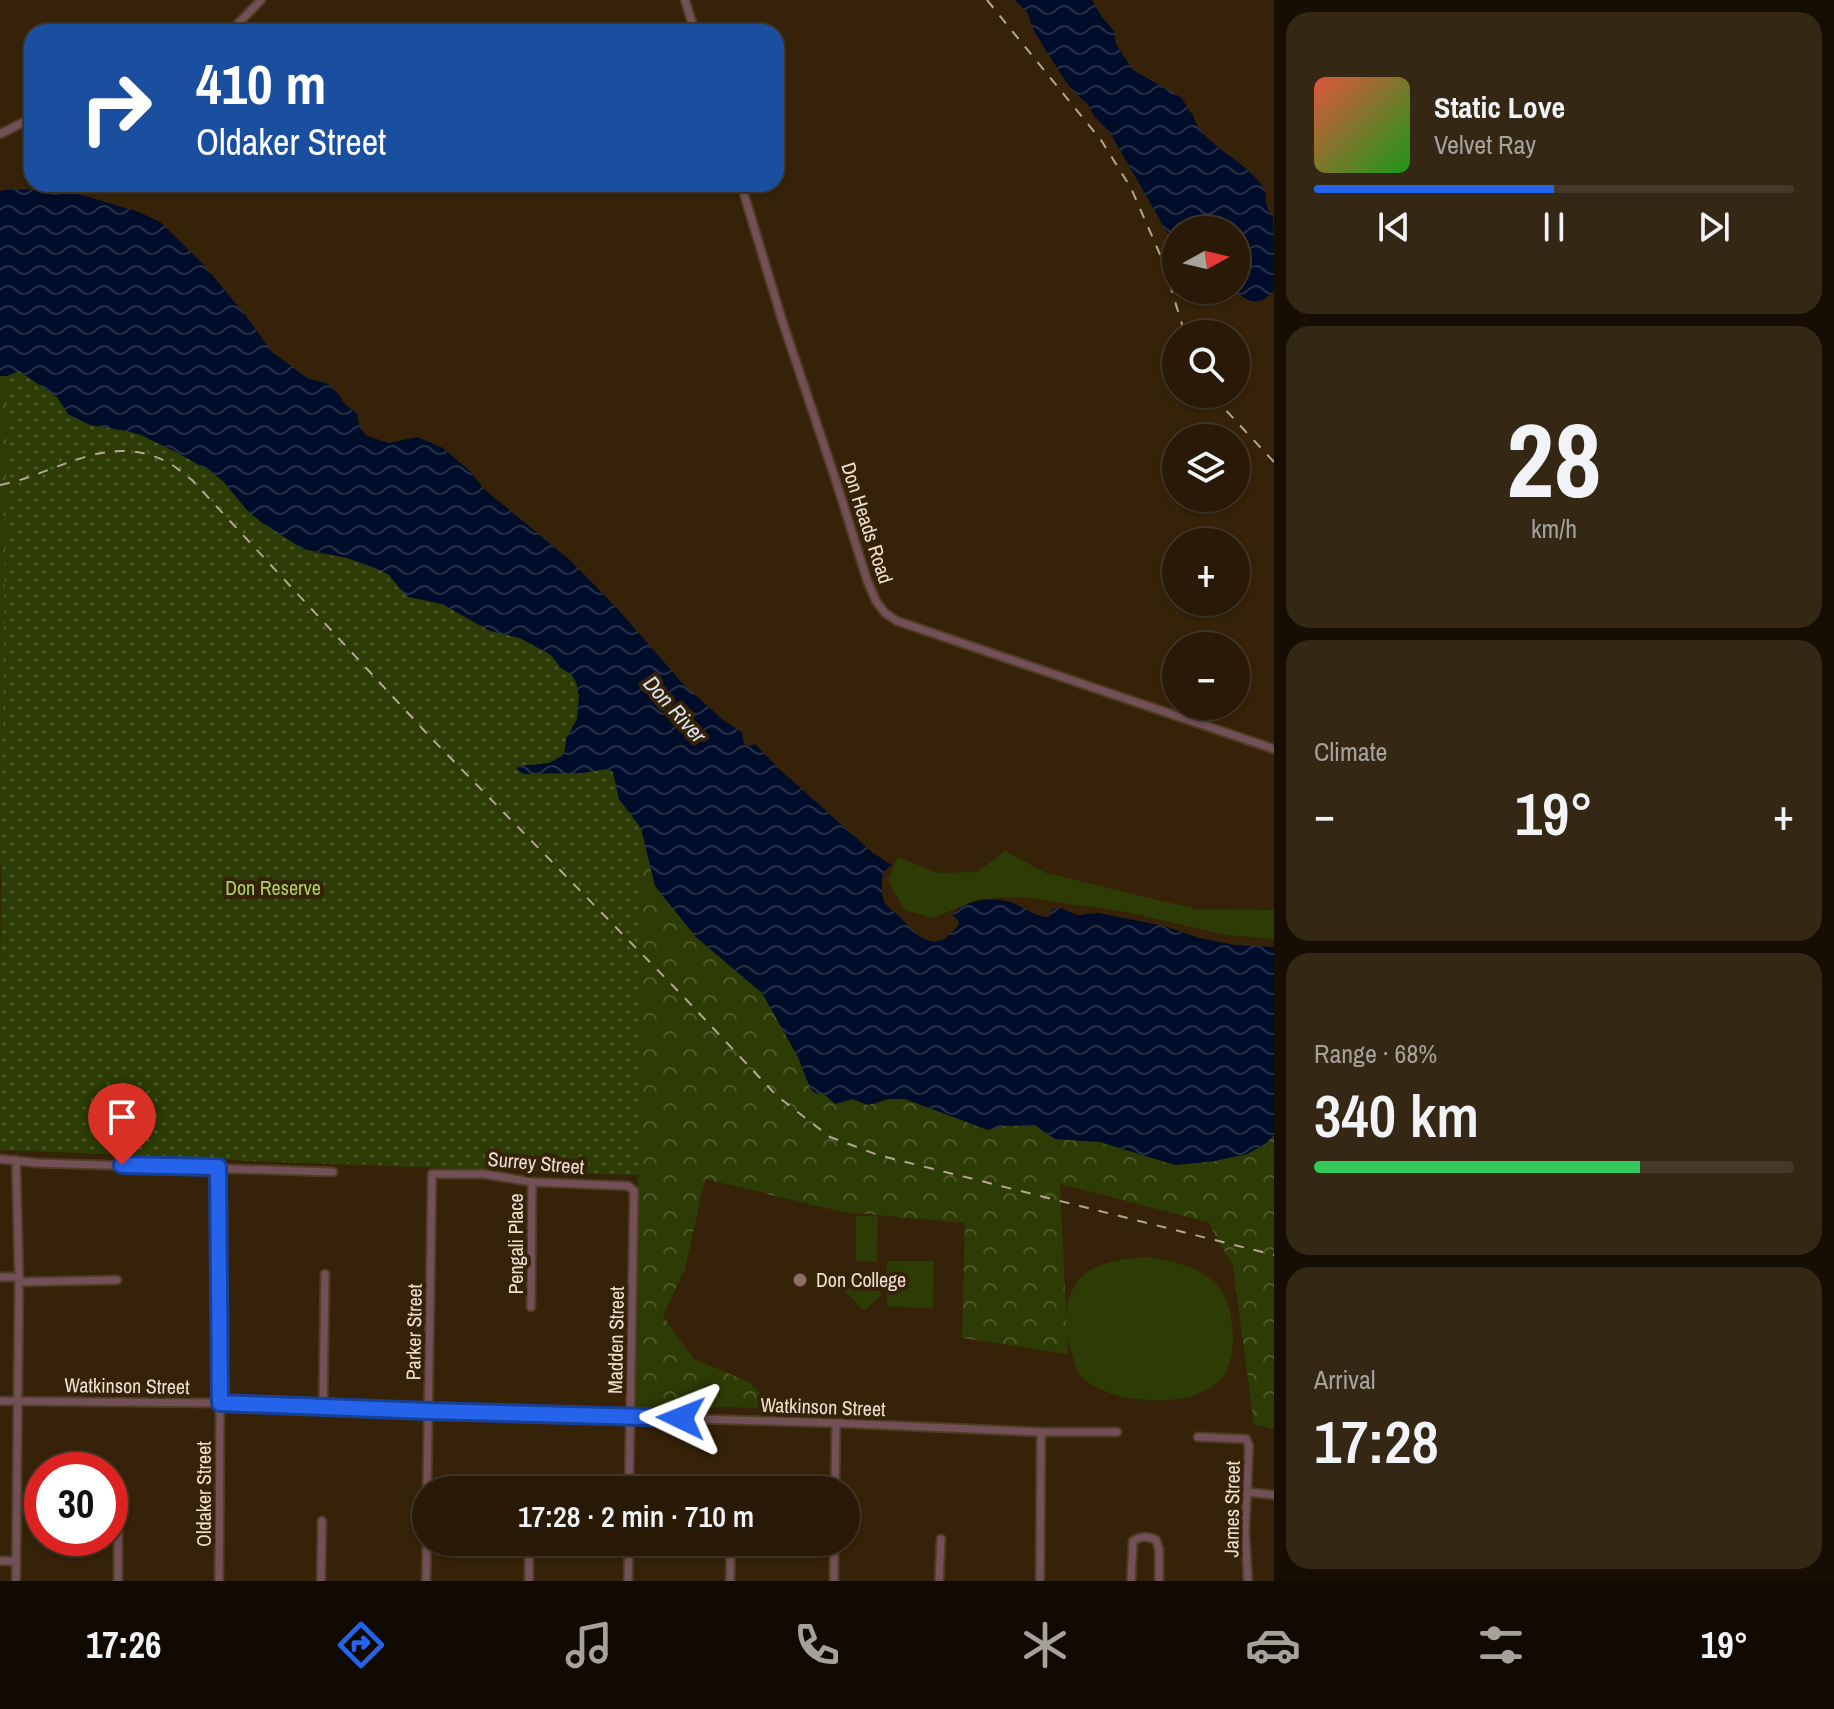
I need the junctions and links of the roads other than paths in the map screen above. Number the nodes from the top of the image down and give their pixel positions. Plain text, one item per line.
1 (261, 0) edge
2 (685, 0) edge
3 (238, 24) edge
4 (692, 24) edge
5 (24, 122) edge
6 (0, 134) edge
7 (743, 192) edge
8 (1274, 749) edge
9 (0, 1159) edge
10 (16, 1160) junction
11 (218, 1167) junction
12 (333, 1172) dead end
13 (432, 1174) joint
14 (532, 1182) junction
15 (634, 1191) joint
16 (325, 1274) dead end
17 (0, 1277) edge
18 (19, 1279) junction
19 (117, 1280) dead end
20 (531, 1307) dead end
21 (0, 1401) edge
22 (18, 1401) junction
23 (220, 1403) junction
24 (323, 1406) junction
25 (428, 1411) junction
26 (630, 1417) junction
27 (836, 1423) junction
28 (1041, 1432) junction
29 (1117, 1432) dead end
30 (1198, 1437) dead end
31 (427, 1476) edge
32 (629, 1476) edge
33 (835, 1476) edge
34 (1247, 1492) junction
35 (1274, 1495) edge
36 (322, 1521) dead end
37 (941, 1539) dead end
38 (118, 1556) edge
39 (427, 1556) edge
40 (529, 1556) edge
41 (629, 1556) edge
42 (731, 1556) edge
43 (834, 1556) edge
44 (0, 1561) edge
45 (16, 1561) junction
46 (16, 1581) edge
47 (118, 1581) edge
48 (219, 1581) edge
49 (321, 1581) edge
50 (426, 1581) edge
51 (529, 1581) edge
52 (628, 1581) edge
53 (730, 1581) edge
54 (834, 1581) edge
55 (939, 1581) edge
56 (1040, 1581) edge
57 (1131, 1581) edge
58 (1159, 1581) edge
59 (1248, 1581) edge

1 - 3 street
2 - 4 street
5 - 6 street
7 - 8 street, Don Heads Road
9 - 10 street
10 - 11 street
10 - 18 street
11 - 12 street
11 - 23 street, Oldaker Street
13 - 14 street, Surrey Street
13 - 25 street, Parker Street
14 - 15 street, Surrey Street
14 - 20 street, Pengali Place
15 - 26 street, Madden Street
16 - 24 street
17 - 18 street
18 - 19 street
18 - 22 street
21 - 22 street, Watkinson Street
22 - 23 street, Watkinson Street
22 - 45 street
23 - 24 street, Watkinson Street
23 - 48 street, Oldaker Street
24 - 25 street, Watkinson Street
25 - 26 street, Watkinson Street
25 - 31 street, Parker Street
26 - 27 street, Watkinson Street
26 - 32 street, Madden Street
27 - 28 street, Watkinson Street
27 - 33 street
28 - 29 street, Watkinson Street
28 - 56 street
30 - 34 street, James Street
34 - 35 street
34 - 59 street, James Street
36 - 49 street
37 - 55 street
38 - 47 street
39 - 50 street
40 - 51 street
41 - 52 street
42 - 53 street
43 - 54 street
44 - 45 street
45 - 46 street
57 - 58 street

